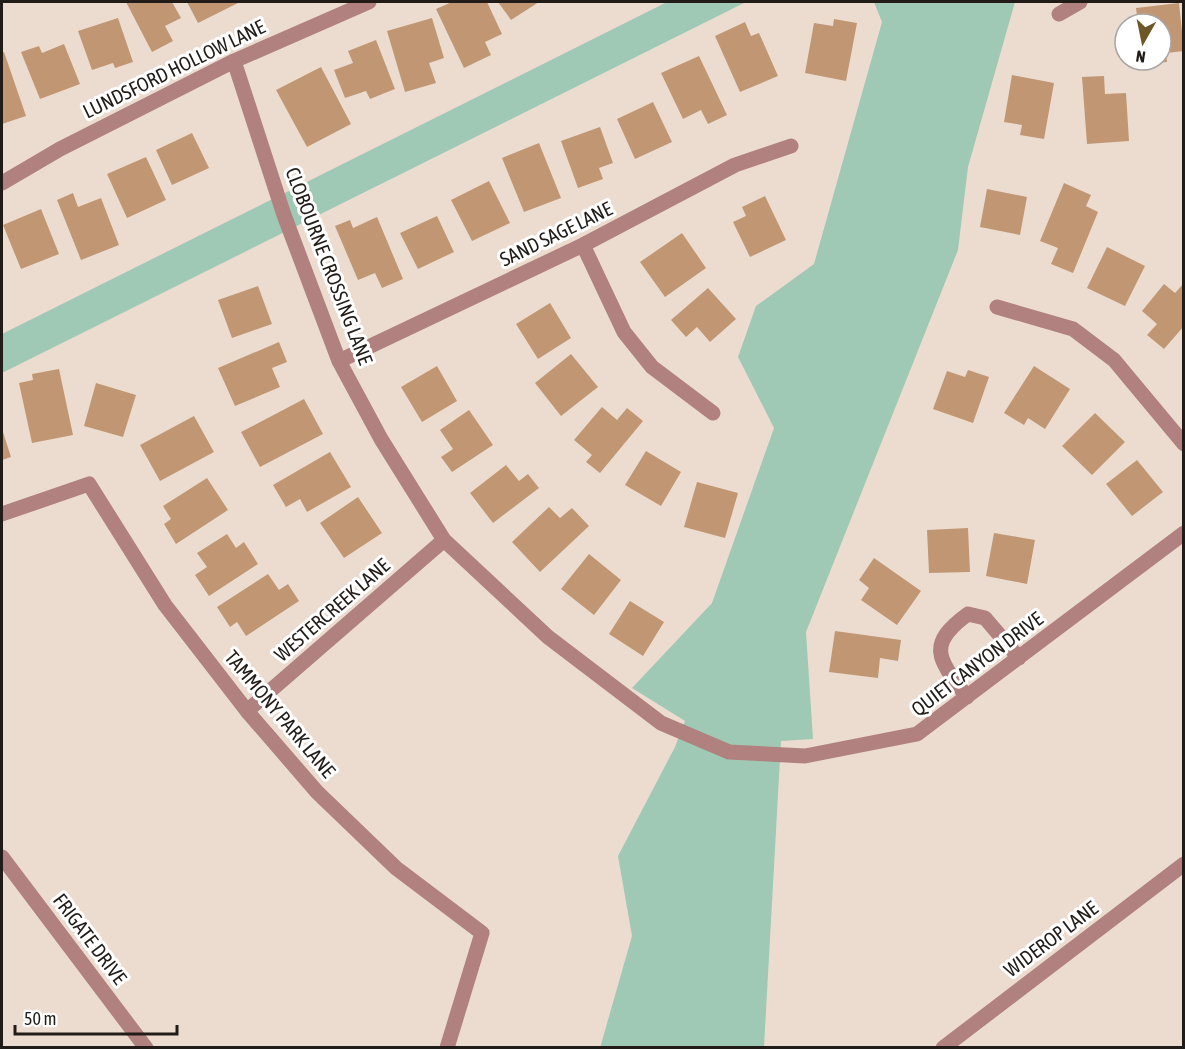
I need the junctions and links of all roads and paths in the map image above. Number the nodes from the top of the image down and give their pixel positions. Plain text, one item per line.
1 (369, 2) edge
2 (1080, 2) edge
3 (1059, 14) dead end
4 (234, 61) junction
5 (791, 146) dead end
6 (2, 183) edge
7 (583, 245) junction
8 (997, 307) dead end
9 (339, 361) junction
10 (713, 413) dead end
11 (1184, 444) edge
12 (2, 514) edge
13 (1184, 533) edge
14 (444, 540) junction
15 (1019, 658) junction
16 (967, 696) junction
17 (247, 711) junction
18 (729, 752) joint
19 (2, 856) edge
20 (1184, 864) edge
21 (146, 1047) edge
22 (447, 1047) edge
23 (943, 1047) edge

1 - 4 street, LUNDSFORD HOLLOW LANE
2 - 3 street
4 - 6 street, LUNDSFORD HOLLOW LANE
4 - 9 street, CLOBOURNE CROSSING LANE
5 - 7 street, SAND SAGE LANE
7 - 9 street, SAND SAGE LANE
7 - 10 street
8 - 11 street
9 - 14 street, CLOBOURNE CROSSING LANE
12 - 17 street, TAMMONY PARK LANE
13 - 15 street, QUIET CANYON DRIVE
14 - 17 street, WESTERCREEK LANE
14 - 18 street, CLOBOURNE CROSSING LANE
15 - 16 street, QUIET CANYON DRIVE
15 - 16 street
16 - 18 street, QUIET CANYON DRIVE
17 - 22 street, TAMMONY PARK LANE
19 - 21 street, FRIGATE DRIVE
20 - 23 street, WIDEROP LANE

